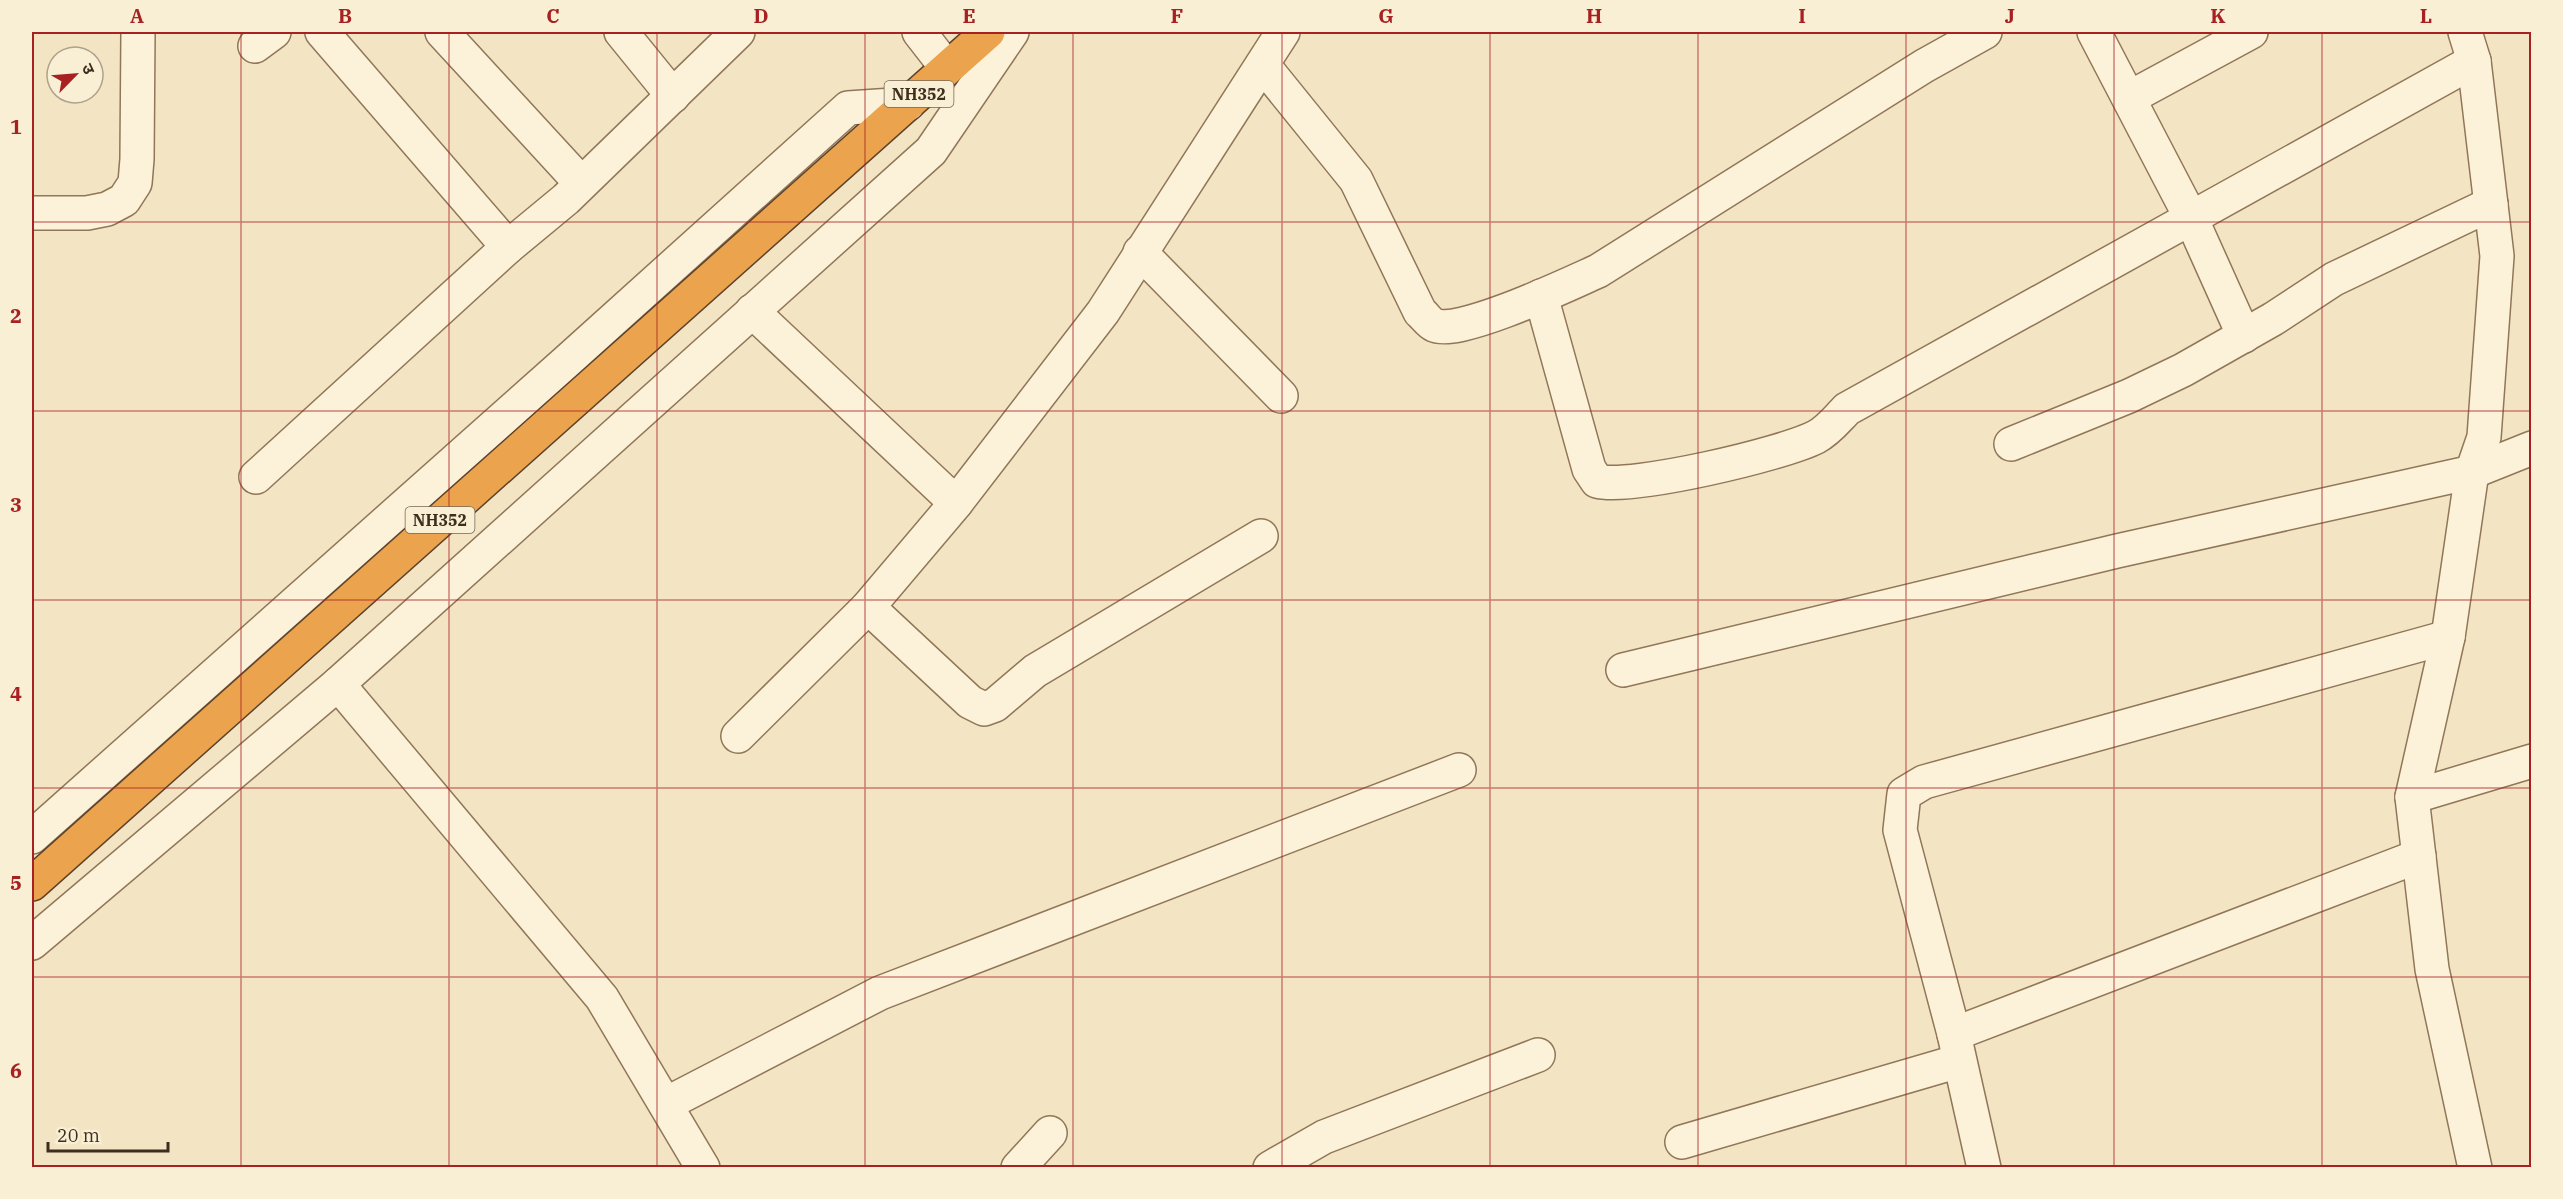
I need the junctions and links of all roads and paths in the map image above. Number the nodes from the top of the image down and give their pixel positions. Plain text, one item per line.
1 (138, 32) edge
2 (322, 32) edge
3 (442, 32) edge
4 (621, 32) edge
5 (738, 32) edge
6 (919, 32) edge
7 (988, 32) edge
8 (1012, 32) edge
9 (1283, 32) edge
10 (1985, 32) edge
11 (2094, 32) edge
12 (2251, 32) edge
13 (2470, 46) edge
14 (1263, 65) junction
15 (947, 68) junction
16 (673, 96) junction
17 (2129, 98) junction
18 (908, 104) junction
19 (581, 183) junction
20 (2491, 204) junction
21 (32, 213) edge
22 (2192, 218) junction
23 (508, 247) junction
24 (1140, 252) junction
25 (1540, 296) junction
26 (752, 311) junction
27 (2244, 336) junction
28 (1281, 396) dead end
29 (2011, 444) dead end
30 (2532, 448) edge
31 (2472, 472) junction
32 (256, 477) dead end
33 (956, 503) junction
34 (1261, 536) dead end
35 (868, 607) junction
36 (2448, 637) junction
37 (1623, 670) dead end
38 (338, 684) junction
39 (738, 736) dead end
40 (2532, 761) edge
41 (1459, 770) dead end
42 (2412, 797) junction
43 (32, 837) edge
44 (2419, 855) junction
45 (32, 884) edge
46 (32, 943) edge
47 (1957, 1047) junction
48 (1538, 1055) dead end
49 (666, 1104) junction
50 (1050, 1133) dead end
51 (1682, 1142) dead end
52 (703, 1167) edge
53 (1018, 1167) edge
54 (1269, 1167) edge
55 (1984, 1167) edge
56 (2475, 1167) edge

1 - 21 street
2 - 23 street
3 - 19 street
4 - 16 street
5 - 16 street
6 - 15 street
7 - 15 highway, NH352
8 - 26 street
9 - 14 street
10 - 25 street
11 - 17 street
12 - 17 street
13 - 20 street
13 - 22 street
14 - 24 street
14 - 25 street
15 - 18 highway, NH352
16 - 19 street
17 - 22 street
18 - 43 street
18 - 45 highway, NH352
19 - 23 street
20 - 27 street
20 - 31 street
22 - 25 street
22 - 27 street
23 - 32 street
24 - 28 street
24 - 33 street
26 - 33 street
26 - 38 street
27 - 29 street
30 - 31 street
31 - 36 street
31 - 37 street
33 - 35 street
34 - 35 street
35 - 39 street
36 - 42 street
36 - 47 street
38 - 46 street
38 - 49 street
40 - 42 street
41 - 49 street
42 - 44 street
44 - 47 street
44 - 56 street
47 - 51 street
47 - 55 street
48 - 54 street
49 - 52 street
50 - 53 street

